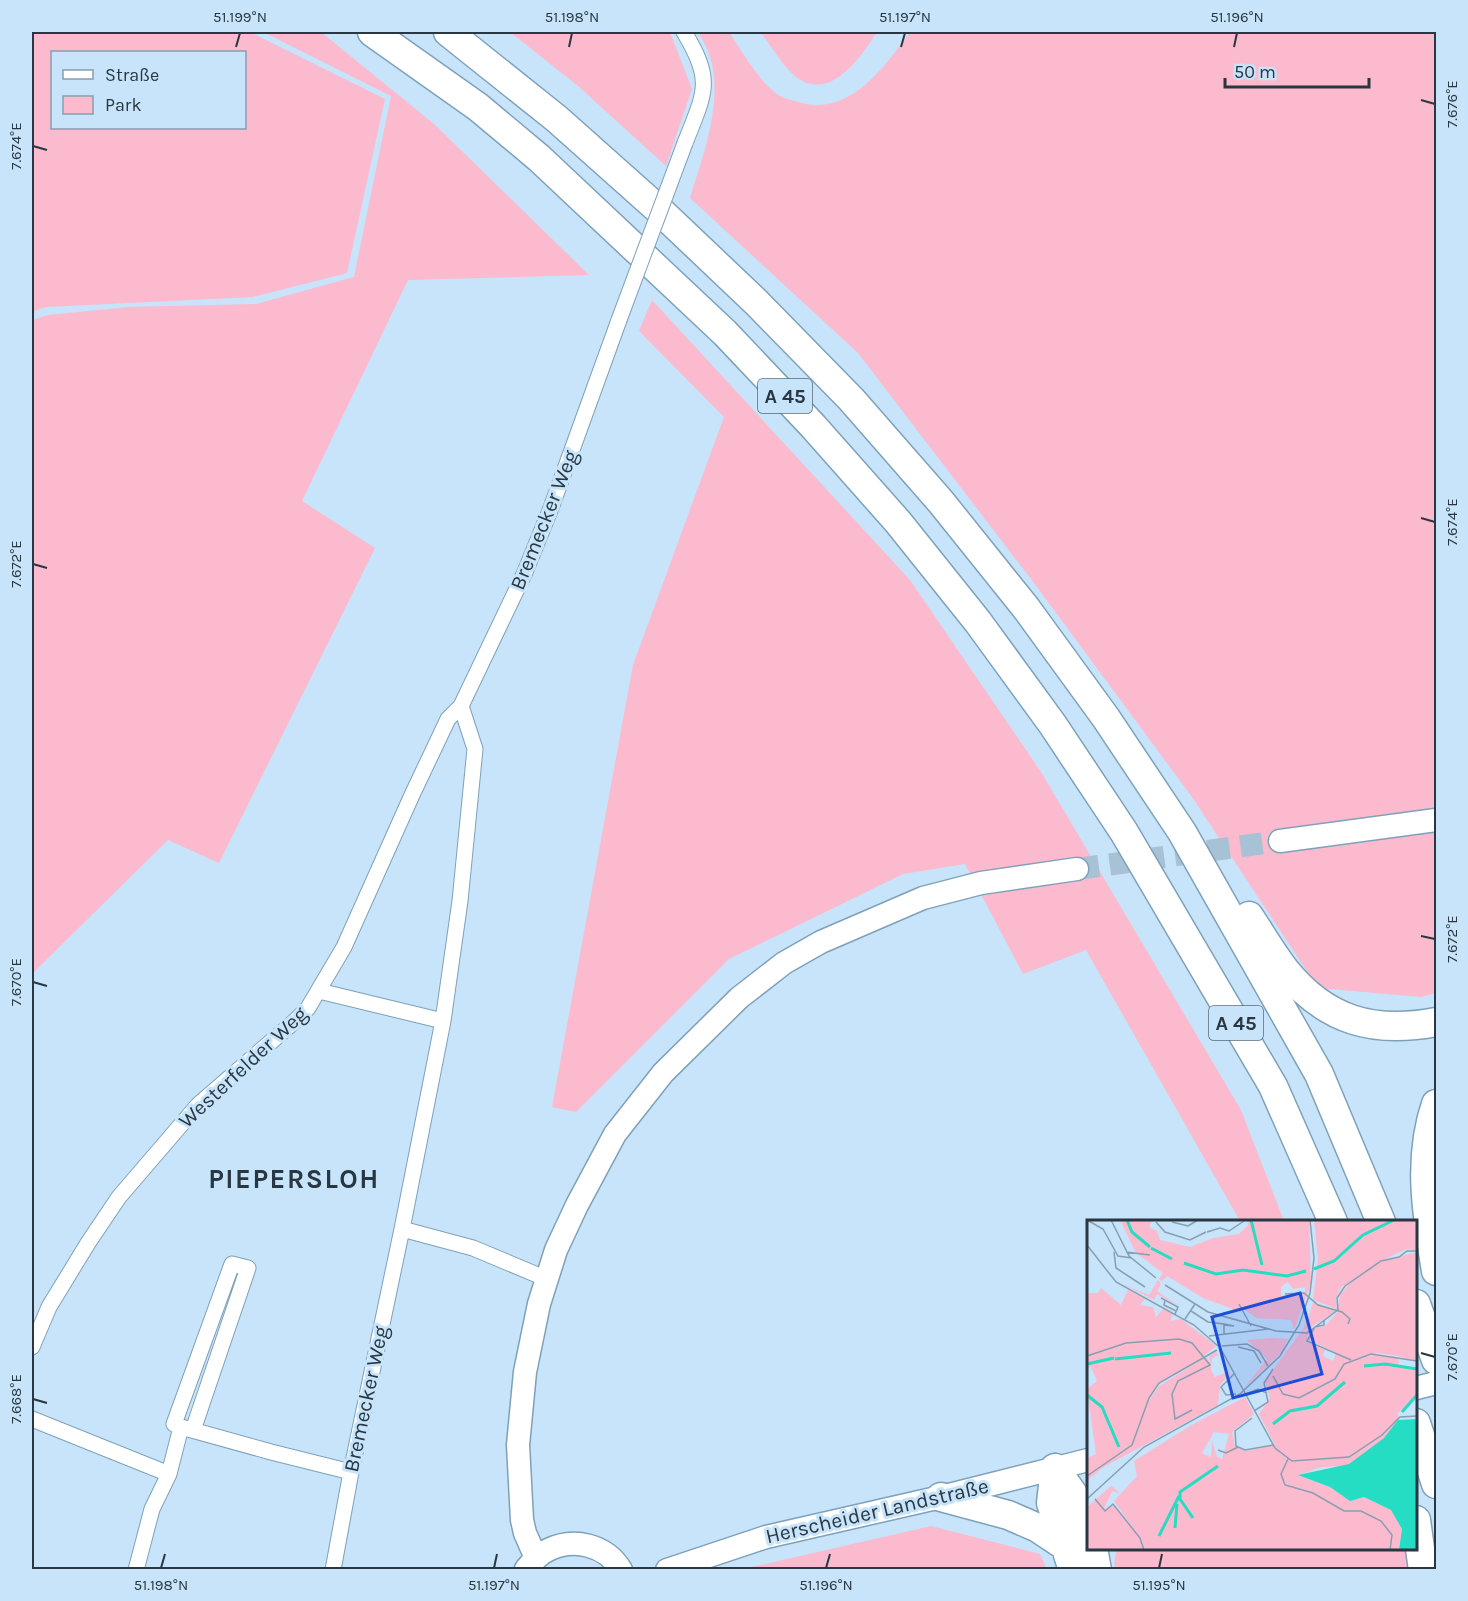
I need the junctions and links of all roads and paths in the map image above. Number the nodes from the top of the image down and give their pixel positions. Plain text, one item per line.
1 (372, 32) edge
2 (447, 32) edge
3 (684, 32) edge
4 (461, 706) junction
5 (1437, 819) edge
6 (1182, 832) junction
7 (1280, 841) tunnel mouth
8 (1077, 868) tunnel mouth
9 (319, 991) junction
10 (443, 1021) junction
11 (1437, 1022) edge
12 (1437, 1104) edge
13 (1333, 1220) edge
14 (1381, 1220) edge
15 (402, 1229) junction
16 (1437, 1271) edge
17 (547, 1279) junction
18 (1417, 1307) edge
19 (32, 1347) edge
20 (1437, 1360) edge
21 (1437, 1383) edge
22 (1417, 1388) edge
23 (32, 1419) edge
24 (1417, 1426) edge
25 (187, 1428) junction
26 (1087, 1460) edge
27 (1055, 1468) junction
28 (351, 1472) junction
29 (169, 1474) junction
30 (1437, 1484) edge
31 (941, 1497) junction
32 (1417, 1527) edge
33 (1076, 1550) edge
34 (1093, 1550) edge
35 (531, 1564) edge
36 (136, 1569) edge
37 (333, 1569) edge
38 (621, 1569) edge
39 (667, 1569) edge
40 (1097, 1569) edge
41 (1423, 1569) edge

1 - 13 highway, A 45
2 - 6 highway, A 45
3 - 4 street, Bremecker Weg, bridge
4 - 9 street, Westerfelder Weg
4 - 10 street, Bremecker Weg
5 - 7 main road
6 - 11 highway
6 - 14 highway, A 45
8 - 17 main road
9 - 10 street
9 - 19 street, Westerfelder Weg
10 - 15 street, Bremecker Weg
12 - 16 highway
15 - 17 street
15 - 28 street, Bremecker Weg
17 - 35 main road
18 - 20 highway
21 - 22 main road
23 - 29 street
24 - 30 highway
25 - 25 street
25 - 28 street
25 - 29 street
26 - 27 main road, Herscheider Landstraße
27 - 31 main road, Herscheider Landstraße
27 - 33 highway
28 - 37 street, Bremecker Weg
29 - 36 street
31 - 33 highway
31 - 39 main road, Herscheider Landstraße
32 - 41 highway
34 - 40 highway
35 - 38 main road

